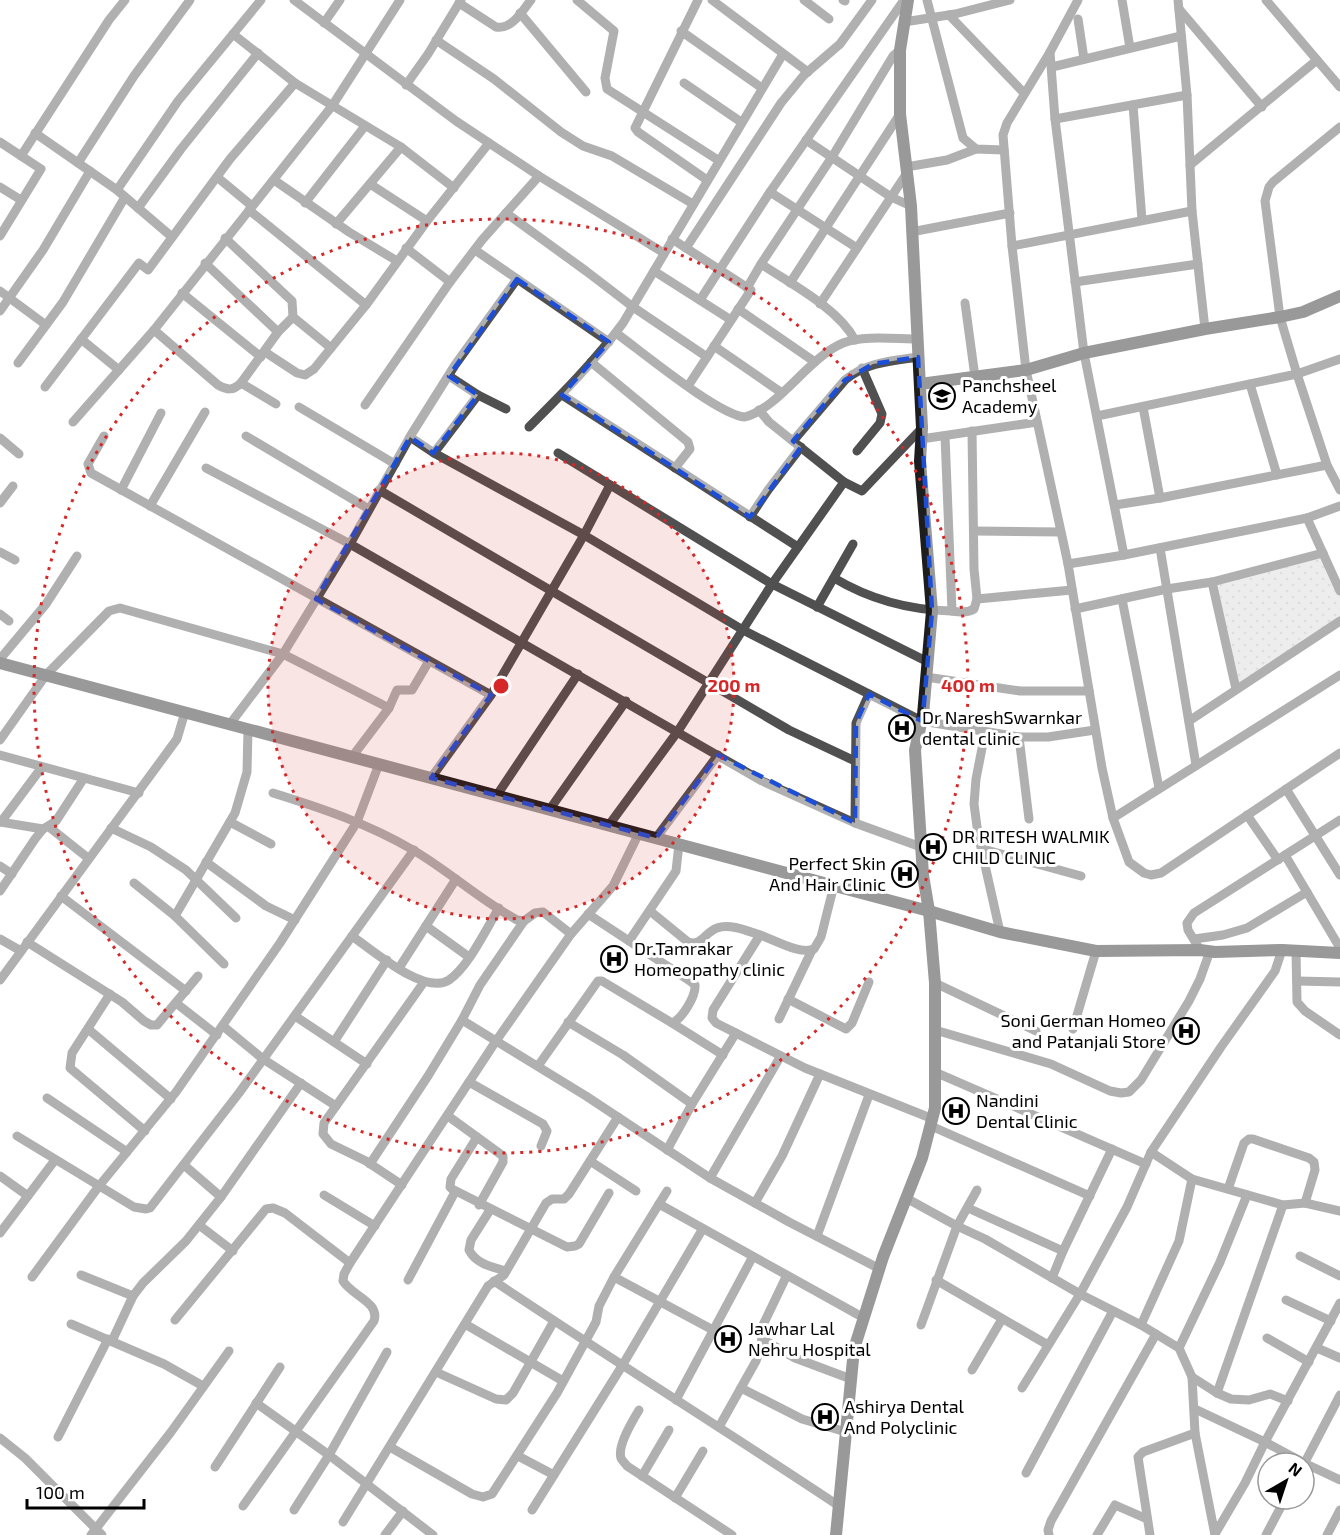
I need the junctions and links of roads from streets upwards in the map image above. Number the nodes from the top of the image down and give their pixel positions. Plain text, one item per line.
1 (124, 0) edge
2 (190, 0) edge
3 (261, 0) edge
4 (294, 0) edge
5 (340, 0) edge
6 (400, 0) edge
7 (531, 0) edge
8 (577, 0) edge
9 (698, 0) edge
10 (712, 0) edge
11 (804, 0) edge
12 (872, 0) edge
13 (906, 0) edge
14 (927, 0) edge
15 (1010, 0) edge
16 (1078, 0) edge
17 (1122, 0) edge
18 (1266, 0) edge
19 (460, 2) edge
20 (815, 3) edge
21 (1178, 5) edge
22 (520, 13) junction
23 (949, 15) junction
24 (933, 17) junction
25 (829, 19) dead end
26 (1078, 19) dead end
27 (904, 22) junction
28 (324, 23) junction
29 (681, 31) junction
30 (233, 34) junction
31 (1181, 36) junction
32 (436, 40) junction
33 (1130, 48) junction
34 (900, 50) junction
35 (1050, 52) junction
36 (258, 53) junction
37 (783, 54) junction
38 (366, 55) junction
39 (1084, 59) junction
40 (1317, 60) junction
41 (1052, 67) junction
42 (808, 72) junction
43 (295, 82) junction
44 (684, 83) dead end
45 (406, 85) junction
46 (1340, 87) edge
47 (762, 88) junction
48 (586, 92) dead end
49 (1024, 93) junction
50 (1186, 95) junction
51 (1133, 105) junction
52 (332, 106) junction
53 (1262, 107) junction
54 (642, 113) junction
55 (900, 114) junction
56 (1055, 119) junction
57 (741, 122) junction
58 (365, 126) junction
59 (1340, 127) edge
60 (35, 133) junction
61 (806, 141) junction
62 (0, 142) edge
63 (489, 143) junction
64 (401, 147) junction
65 (976, 149) junction
66 (1004, 150) junction
67 (21, 156) junction
68 (832, 157) junction
69 (718, 160) junction
70 (78, 163) junction
71 (1190, 165) junction
72 (907, 170) junction
73 (90, 171) junction
74 (539, 176) junction
75 (217, 177) junction
76 (861, 177) junction
77 (274, 180) junction
78 (707, 180) junction
79 (370, 183) junction
80 (0, 187) edge
81 (454, 188) junction
82 (117, 190) junction
83 (770, 192) junction
84 (125, 197) junction
85 (891, 197) junction
86 (21, 200) junction
87 (305, 203) junction
88 (693, 204) junction
89 (911, 206) junction
90 (138, 208) junction
91 (250, 208) junction
92 (797, 209) junction
93 (1192, 211) junction
94 (506, 213) junction
95 (1010, 213) junction
96 (1142, 220) junction
97 (427, 221) junction
98 (336, 224) junction
99 (826, 228) junction
100 (911, 232) junction
101 (1069, 235) junction
102 (0, 236) edge
103 (172, 237) junction
104 (225, 238) junction
105 (672, 239) junction
106 (1012, 246) junction
107 (406, 248) junction
108 (686, 248) junction
109 (857, 248) junction
110 (475, 250) junction
111 (664, 253) junction
112 (397, 261) junction
113 (206, 263) junction
114 (761, 264) junction
115 (1198, 264) junction
116 (719, 270) junction
117 (654, 271) junction
118 (517, 279) junction
119 (450, 282) junction
120 (1075, 282) junction
121 (790, 284) junction
122 (747, 288) junction
123 (0, 291) edge
124 (182, 293) junction
125 (1340, 296) edge
126 (10, 298) junction
127 (700, 300) junction
128 (965, 303) dead end
129 (820, 304) junction
130 (366, 305) junction
131 (633, 308) junction
132 (738, 309) junction
133 (0, 311) edge
134 (293, 317) junction
135 (1280, 317) junction
136 (731, 320) junction
137 (46, 325) junction
138 (1205, 329) junction
139 (154, 330) junction
140 (278, 332) junction
141 (616, 333) junction
142 (81, 339) junction
143 (917, 339) junction
144 (855, 340) junction
145 (609, 342) junction
146 (714, 346) junction
147 (331, 348) junction
148 (1084, 353) junction
149 (263, 354) junction
150 (707, 357) junction
151 (918, 357) junction
152 (1340, 359) edge
153 (591, 362) junction
154 (815, 362) junction
155 (18, 363) dead end
156 (862, 368) junction
157 (119, 369) junction
158 (1026, 370) junction
159 (1297, 374) junction
160 (449, 376) junction
161 (975, 377) junction
162 (242, 383) junction
163 (920, 384) junction
164 (1250, 384) junction
165 (688, 386) junction
166 (45, 387) dead end
167 (782, 393) junction
168 (478, 395) junction
169 (562, 395) junction
170 (276, 404) dead end
171 (365, 405) dead end
172 (299, 407) dead end
173 (1143, 407) junction
174 (506, 409) dead end
175 (759, 410) junction
176 (205, 412) dead end
177 (161, 413) dead end
178 (1097, 416) junction
179 (73, 422) dead end
180 (1037, 422) junction
181 (530, 428) dead end
182 (972, 432) junction
183 (412, 434) junction
184 (922, 434) junction
185 (104, 436) dead end
186 (246, 436) dead end
187 (945, 436) junction
188 (0, 438) edge
189 (797, 444) junction
190 (436, 451) junction
191 (856, 451) dead end
192 (558, 453) dead end
193 (19, 454) dead end
194 (395, 464) junction
195 (1327, 465) junction
196 (206, 468) dead end
197 (677, 469) junction
198 (1277, 475) junction
199 (844, 482) junction
200 (610, 485) junction
201 (13, 486) dead end
202 (121, 490) junction
203 (379, 490) junction
204 (1340, 490) edge
205 (1160, 498) junction
206 (1, 499) edge
207 (1115, 505) junction
208 (150, 506) junction
209 (1340, 506) edge
210 (369, 509) junction
211 (750, 517) junction
212 (1307, 518) junction
213 (974, 531) junction
214 (1060, 532) junction
215 (584, 535) junction
216 (350, 544) junction
217 (853, 544) dead end
218 (798, 547) junction
219 (1160, 548) junction
220 (0, 552) edge
221 (1323, 553) junction
222 (1124, 555) junction
223 (77, 556) dead end
224 (15, 560) dead end
225 (1068, 564) junction
226 (834, 578) junction
227 (1212, 582) junction
228 (772, 584) junction
229 (1167, 589) junction
230 (1072, 590) junction
231 (551, 591) junction
232 (1340, 591) edge
233 (1122, 598) junction
234 (316, 599) junction
235 (977, 599) junction
236 (817, 606) junction
237 (1075, 609) junction
238 (932, 611) junction
239 (952, 611) junction
240 (0, 614) edge
241 (9, 621) dead end
242 (1340, 621) edge
243 (743, 630) junction
244 (522, 642) junction
245 (283, 654) junction
246 (0, 661) edge
247 (429, 661) junction
248 (928, 662) junction
249 (578, 674) junction
250 (46, 675) junction
251 (1340, 675) edge
252 (926, 677) junction
253 (709, 683) junction
254 (1236, 689) junction
255 (1089, 691) junction
256 (869, 694) junction
257 (491, 695) junction
258 (626, 702) junction
259 (389, 708) junction
260 (185, 712) junction
261 (922, 721) junction
262 (1189, 721) junction
263 (230, 724) junction
264 (248, 729) junction
265 (1095, 730) junction
266 (678, 731) junction
267 (985, 733) junction
268 (1019, 737) junction
269 (0, 740) edge
270 (1340, 753) edge
271 (718, 754) junction
272 (0, 755) edge
273 (352, 757) junction
274 (855, 761) junction
275 (379, 764) junction
276 (1196, 765) junction
277 (42, 767) junction
278 (84, 778) junction
279 (431, 778) junction
280 (1159, 788) junction
281 (1286, 789) junction
282 (138, 793) junction
283 (273, 793) dead end
284 (497, 795) junction
285 (550, 810) junction
286 (1247, 815) junction
287 (1113, 818) junction
288 (1029, 819) dead end
289 (1340, 820) edge
290 (1, 822) edge
291 (230, 822) junction
292 (357, 822) junction
293 (855, 823) junction
294 (609, 825) junction
295 (46, 828) junction
296 (111, 828) junction
297 (639, 833) junction
298 (1316, 836) junction
299 (656, 838) junction
300 (271, 844) dead end
301 (679, 844) junction
302 (921, 847) junction
303 (983, 849) junction
304 (414, 850) junction
305 (88, 858) junction
306 (1281, 858) junction
307 (206, 862) junction
308 (0, 866) edge
309 (12, 874) junction
310 (1340, 875) edge
311 (1081, 876) dead end
312 (196, 878) junction
313 (456, 879) junction
314 (134, 883) dead end
315 (834, 885) junction
316 (0, 891) edge
317 (1307, 892) junction
318 (60, 896) junction
319 (499, 908) junction
320 (929, 910) junction
321 (650, 911) junction
322 (588, 914) junction
323 (175, 916) junction
324 (236, 918) dead end
325 (295, 920) junction
326 (524, 921) junction
327 (426, 926) junction
328 (1000, 932) junction
329 (571, 934) junction
330 (760, 935) junction
331 (352, 936) junction
332 (0, 939) edge
333 (629, 941) junction
334 (27, 942) junction
335 (1201, 947) junction
336 (1340, 948) edge
337 (812, 950) junction
338 (1282, 950) junction
339 (21, 951) junction
340 (1096, 951) junction
341 (1296, 951) junction
342 (1340, 953) edge
343 (469, 957) junction
344 (387, 960) junction
345 (224, 964) dead end
346 (399, 968) junction
347 (198, 976) dead end
348 (0, 980) edge
349 (1297, 981) junction
350 (424, 982) junction
351 (869, 982) dead end
352 (1340, 982) edge
353 (935, 983) junction
354 (186, 991) junction
355 (110, 994) junction
356 (789, 999) junction
357 (176, 1003) junction
358 (295, 1016) junction
359 (779, 1019) dead end
360 (462, 1020) junction
361 (568, 1022) junction
362 (672, 1023) junction
363 (1340, 1025) edge
364 (1328, 1026) junction
365 (88, 1029) junction
366 (1073, 1029) dead end
367 (935, 1030) junction
368 (220, 1031) junction
369 (1036, 1031) dead end
370 (736, 1033) junction
371 (1340, 1035) edge
372 (496, 1041) junction
373 (334, 1042) junction
374 (723, 1055) junction
375 (780, 1056) junction
376 (263, 1059) junction
377 (367, 1064) junction
378 (538, 1066) junction
379 (935, 1072) junction
380 (819, 1074) junction
381 (470, 1082) junction
382 (301, 1083) junction
383 (869, 1095) junction
384 (47, 1098) dead end
385 (171, 1099) junction
386 (692, 1104) junction
387 (336, 1106) junction
388 (448, 1116) junction
389 (618, 1117) junction
390 (932, 1123) junction
391 (145, 1131) junction
392 (17, 1136) dead end
393 (477, 1137) junction
394 (541, 1146) dead end
395 (1112, 1149) junction
396 (667, 1150) junction
397 (127, 1152) junction
398 (1151, 1152) junction
399 (56, 1160) junction
400 (590, 1161) junction
401 (370, 1164) junction
402 (1146, 1164) junction
403 (184, 1165) junction
404 (0, 1176) edge
405 (710, 1178) junction
406 (1192, 1179) junction
407 (402, 1185) junction
408 (99, 1186) junction
409 (978, 1190) dead end
410 (1228, 1190) junction
411 (636, 1191) dead end
412 (667, 1191) dead end
413 (455, 1192) junction
414 (609, 1193) dead end
415 (324, 1195) dead end
416 (1247, 1195) junction
417 (28, 1196) junction
418 (1090, 1196) junction
419 (221, 1197) junction
420 (906, 1197) junction
421 (755, 1203) junction
422 (1305, 1203) junction
423 (658, 1204) junction
424 (479, 1205) junction
425 (1282, 1205) junction
426 (968, 1208) junction
427 (489, 1210) junction
428 (1340, 1211) edge
429 (199, 1225) junction
430 (375, 1226) junction
431 (957, 1226) junction
432 (702, 1230) junction
433 (530, 1231) junction
434 (0, 1233) edge
435 (817, 1236) junction
436 (233, 1251) junction
437 (1063, 1251) junction
438 (1300, 1256) dead end
439 (752, 1258) junction
440 (350, 1263) junction
441 (880, 1269) junction
442 (506, 1272) junction
443 (81, 1275) dead end
444 (1340, 1276) edge
445 (32, 1277) dead end
446 (614, 1277) junction
447 (786, 1277) junction
448 (1052, 1278) junction
449 (408, 1280) dead end
450 (936, 1280) junction
451 (494, 1281) junction
452 (1080, 1294) junction
453 (133, 1296) junction
454 (1286, 1300) dead end
455 (660, 1302) junction
456 (1340, 1303) edge
457 (1113, 1311) junction
458 (864, 1318) junction
459 (1002, 1318) junction
460 (175, 1320) dead end
461 (554, 1321) junction
462 (1331, 1321) junction
463 (71, 1324) dead end
464 (465, 1324) junction
465 (921, 1324) dead end
466 (1141, 1325) junction
467 (713, 1330) junction
468 (1156, 1334) junction
469 (1267, 1338) dead end
470 (762, 1339) junction
471 (110, 1340) junction
472 (585, 1342) junction
473 (1048, 1345) junction
474 (1179, 1348) junction
475 (1317, 1348) junction
476 (229, 1351) dead end
477 (387, 1352) dead end
478 (1340, 1358) edge
479 (1309, 1362) junction
480 (531, 1363) junction
481 (622, 1366) junction
482 (280, 1367) dead end
483 (972, 1370) dead end
484 (436, 1372) junction
485 (1192, 1377) junction
486 (851, 1379) junction
487 (563, 1381) junction
488 (203, 1386) junction
489 (741, 1388) junction
490 (1022, 1388) dead end
491 (1216, 1393) junction
492 (1340, 1395) edge
493 (676, 1400) junction
494 (1288, 1401) junction
495 (256, 1403) junction
496 (1195, 1409) junction
497 (639, 1410) dead end
498 (719, 1427) junction
499 (669, 1430) dead end
500 (296, 1431) junction
501 (846, 1432) junction
502 (1195, 1433) junction
503 (58, 1437) dead end
504 (0, 1438) edge
505 (1265, 1442) junction
506 (390, 1447) junction
507 (703, 1451) dead end
508 (1282, 1451) edge
509 (1310, 1451) edge
510 (329, 1455) junction
511 (518, 1456) junction
512 (215, 1467) dead end
513 (1316, 1469) edge
514 (1026, 1473) dead end
515 (554, 1475) junction
516 (642, 1476) junction
517 (1340, 1480) edge
518 (367, 1484) junction
519 (675, 1498) junction
520 (243, 1506) dead end
521 (839, 1506) junction
522 (294, 1510) dead end
523 (532, 1510) dead end
524 (1340, 1510) edge
525 (403, 1511) junction
526 (1279, 1511) edge
527 (343, 1522) dead end
528 (1147, 1522) junction
529 (96, 1533) edge
530 (1215, 1534) edge
531 (385, 1535) edge
532 (433, 1535) edge
533 (732, 1535) edge
534 (836, 1535) edge
535 (1049, 1535) edge
536 (1097, 1535) edge
537 (1142, 1535) edge
538 (1150, 1535) edge
539 (1266, 1535) edge
540 (1327, 1535) edge

1 - 60 street
2 - 70 street
3 - 30 street
4 - 28 street
5 - 28 street
6 - 38 street
7 - 22 street
8 - 54 street
9 - 29 street
10 - 37 street
11 - 20 street
12 - 42 street
13 - 27 street
13 - 61 street
14 - 24 street
15 - 23 street
16 - 35 street
17 - 33 street
18 - 40 street
19 - 22 street
19 - 32 street
20 - 25 street
21 - 31 street
21 - 53 street
22 - 48 street
23 - 24 street
23 - 49 street
24 - 27 street
24 - 65 street
26 - 39 street
27 - 34 street
28 - 38 street
29 - 47 street
29 - 54 street
30 - 36 street
30 - 82 street
31 - 33 street
31 - 50 street
32 - 45 street
32 - 88 street
33 - 39 street
34 - 55 street
34 - 68 street
35 - 41 street
35 - 49 street
36 - 43 street
36 - 90 street
37 - 42 street
37 - 47 street
38 - 45 street
38 - 52 street
39 - 41 street
40 - 46 street
40 - 53 street
41 - 56 street
42 - 108 street
43 - 52 street
43 - 75 street
44 - 57 street
45 - 63 street
47 - 57 street
49 - 66 street
50 - 51 street
50 - 71 street
51 - 56 street
51 - 96 street
52 - 58 street
52 - 77 street
53 - 71 street
54 - 69 street
54 - 78 street
55 - 72 street
55 - 76 street
56 - 101 street
57 - 69 street
58 - 64 street
58 - 87 street
59 - 135 street
60 - 67 street
60 - 70 street
61 - 68 street
61 - 83 street
62 - 67 street
63 - 74 street
63 - 81 street
64 - 79 street
64 - 81 street
65 - 66 street
65 - 72 street
66 - 95 street
67 - 86 street
68 - 76 street
68 - 92 street
69 - 78 street
70 - 73 street
71 - 93 street
72 - 85 street
72 - 89 street
73 - 82 street
73 - 126 street
74 - 94 street
74 - 111 street
75 - 91 street
75 - 103 street
76 - 85 street
76 - 99 street
77 - 87 street
77 - 91 street
78 - 88 street
79 - 97 street
79 - 98 street
80 - 86 street
81 - 97 street
82 - 84 street
83 - 92 street
83 - 116 street
84 - 90 street
84 - 137 street
85 - 89 street
85 - 109 street
86 - 102 street
87 - 98 street
88 - 105 street
89 - 100 street
90 - 103 street
91 - 104 street
91 - 130 street
92 - 99 street
92 - 114 street
93 - 96 street
93 - 115 street
94 - 110 street
94 - 131 street
95 - 100 street
95 - 106 street
96 - 101 street
97 - 107 street
98 - 112 street
99 - 109 street
99 - 121 street
100 - 143 street
101 - 106 street
101 - 120 street
103 - 142 street
104 - 113 street
104 - 134 street
105 - 108 street
105 - 111 street
106 - 158 street
107 - 112 street
107 - 119 street
108 - 116 street
109 - 129 street
110 - 118 street
110 - 119 street
111 - 117 street
112 - 130 street
113 - 124 street
113 - 140 street
114 - 121 street
114 - 122 street
115 - 120 street
115 - 138 street
116 - 122 street
116 - 127 street
117 - 127 street
117 - 131 street
118 - 145 street
118 - 160 street
119 - 171 street
120 - 148 street
121 - 129 street
122 - 132 street
123 - 126 street
124 - 139 street
124 - 149 street
125 - 135 street
126 - 133 street
126 - 137 street
127 - 136 street
128 - 161 street
129 - 144 street
130 - 147 street
131 - 141 street
131 - 150 street
132 - 136 street
132 - 154 street
134 - 140 street
134 - 147 street
135 - 138 street
135 - 159 street
136 - 146 street
137 - 155 street
138 - 148 street
139 - 157 street
139 - 162 street
140 - 149 street
141 - 145 street
141 - 165 street
142 - 157 street
142 - 166 street
143 - 144 street
143 - 151 street
144 - 154 street
145 - 153 street
146 - 150 street
146 - 167 street
147 - 149 street
148 - 158 street
148 - 178 street
149 - 162 street
150 - 165 street
151 - 156 street
151 - 163 street
152 - 159 street
153 - 169 street
153 - 197 street
154 - 167 street
156 - 189 street
156 - 191 street
157 - 179 street
158 - 161 street
158 - 180 street
159 - 164 street
159 - 195 street
160 - 168 street
160 - 183 street
161 - 163 street
162 - 170 street
163 - 184 street
164 - 173 street
164 - 198 street
165 - 175 street
167 - 175 street
168 - 174 street
168 - 190 street
169 - 181 street
169 - 197 street
172 - 194 street
173 - 178 street
173 - 205 street
175 - 189 street
176 - 208 street
177 - 202 street
178 - 207 street
180 - 182 street
180 - 214 street
182 - 187 street
182 - 213 street
183 - 190 street
183 - 194 street
184 - 187 street
184 - 199 street
184 - 238 street
185 - 202 street
186 - 210 street
187 - 239 street
188 - 193 street
189 - 199 street
189 - 211 street
190 - 215 street
192 - 200 street
194 - 203 street
195 - 198 street
195 - 204 street
196 - 216 street
197 - 211 street
198 - 205 street
199 - 218 street
200 - 215 street
200 - 228 street
201 - 206 street
202 - 208 street
203 - 210 street
203 - 231 street
205 - 207 street
207 - 222 street
208 - 234 street
209 - 212 street
210 - 216 street
211 - 218 street
212 - 219 street
212 - 221 street
213 - 214 street
213 - 235 street
214 - 225 street
215 - 231 street
215 - 243 street
216 - 234 street
216 - 244 street
217 - 226 street
218 - 228 street
219 - 222 street
219 - 229 street
220 - 224 street
221 - 227 street
221 - 232 street
222 - 225 street
223 - 246 street
225 - 230 street
226 - 236 street
226 - 238 street
227 - 229 street
227 - 254 street
228 - 236 street
228 - 243 street
229 - 233 street
229 - 262 street
230 - 235 street
230 - 237 street
231 - 244 street
231 - 253 street
233 - 237 street
233 - 280 street
234 - 245 street
234 - 247 street
235 - 239 street
236 - 248 street
237 - 255 street
238 - 239 street
238 - 248 street
240 - 241 street
242 - 254 street
243 - 253 street
243 - 256 street
244 - 249 street
244 - 257 street
245 - 250 street
245 - 259 street
245 - 263 street
246 - 250 street
247 - 257 street
247 - 259 street
248 - 252 street
249 - 258 street
249 - 284 street
250 - 260 street
250 - 269 street
251 - 276 street
252 - 255 street
252 - 261 street
253 - 266 street
253 - 274 street
254 - 262 street
255 - 265 street
256 - 261 street
256 - 274 street
257 - 279 street
258 - 266 street
258 - 285 street
259 - 273 street
260 - 263 street
260 - 282 street
261 - 267 street
261 - 302 street
262 - 276 street
263 - 264 street
264 - 273 street
264 - 291 street
265 - 268 street
265 - 287 street
266 - 271 street
266 - 294 street
267 - 268 street
267 - 303 street
268 - 288 street
270 - 281 street
271 - 293 street
271 - 299 street
272 - 277 street
273 - 275 street
274 - 293 street
275 - 279 street
275 - 292 street
276 - 280 street
277 - 278 street
277 - 290 street
278 - 282 street
278 - 295 street
279 - 284 street
280 - 287 street
281 - 286 street
281 - 298 street
282 - 296 street
283 - 292 street
284 - 285 street
285 - 294 street
286 - 287 street
286 - 306 street
289 - 298 street
290 - 295 street
291 - 300 street
291 - 307 street
292 - 304 street
292 - 325 street
293 - 302 street
294 - 297 street
295 - 305 street
295 - 309 street
296 - 305 street
296 - 312 street
297 - 299 street
297 - 322 street
298 - 306 street
298 - 310 street
299 - 301 street
301 - 315 street
301 - 321 street
302 - 320 street
303 - 311 street
303 - 328 street
304 - 313 street
304 - 331 street
305 - 318 street
306 - 317 street
306 - 335 street
307 - 312 street
307 - 325 street
308 - 309 street
309 - 316 street
312 - 323 street
312 - 324 street
313 - 319 street
313 - 327 street
314 - 323 street
315 - 320 street
315 - 337 street
317 - 335 street
317 - 336 street
318 - 334 street
318 - 354 street
319 - 326 street
319 - 343 street
320 - 328 street
320 - 353 street
321 - 330 street
321 - 333 street
322 - 329 street
322 - 333 street
323 - 345 street
325 - 368 street
326 - 329 street
326 - 360 street
327 - 343 street
327 - 346 street
328 - 340 street
329 - 372 street
330 - 337 street
330 - 370 street
331 - 344 street
331 - 358 street
332 - 339 street
333 - 362 street
334 - 339 street
334 - 355 street
335 - 338 street
335 - 340 street
335 - 367 street
337 - 356 street
338 - 341 street
338 - 398 street
339 - 348 street
340 - 366 street
341 - 342 street
341 - 349 street
343 - 350 street
344 - 346 street
344 - 373 street
346 - 350 street
347 - 354 street
349 - 352 street
349 - 364 street
350 - 377 street
351 - 356 street
353 - 367 street
353 - 369 street
354 - 357 street
355 - 357 street
355 - 365 street
356 - 359 street
357 - 368 street
358 - 373 street
358 - 376 street
360 - 372 street
360 - 401 street
361 - 362 street
361 - 378 street
361 - 386 street
362 - 374 street
363 - 364 street
364 - 371 street
365 - 385 street
365 - 391 street
367 - 379 street
368 - 376 street
368 - 385 street
370 - 374 street
370 - 375 street
372 - 378 street
372 - 381 street
373 - 377 street
374 - 386 street
375 - 380 street
375 - 405 street
376 - 382 street
376 - 403 street
377 - 387 street
378 - 389 street
379 - 390 street
379 - 395 street
380 - 383 street
380 - 421 street
381 - 388 street
381 - 394 street
382 - 387 street
382 - 419 street
383 - 390 street
383 - 435 street
384 - 397 street
385 - 391 street
386 - 396 street
387 - 401 street
388 - 393 street
388 - 407 street
389 - 396 street
389 - 400 street
390 - 418 street
390 - 420 street
391 - 397 street
392 - 399 street
393 - 413 street
393 - 424 street
395 - 402 street
395 - 418 street
396 - 405 street
397 - 408 street
398 - 402 street
398 - 406 street
399 - 408 street
399 - 417 street
400 - 411 street
400 - 433 street
401 - 407 street
402 - 452 street
403 - 408 street
403 - 419 street
404 - 417 street
405 - 421 street
406 - 410 street
406 - 466 street
407 - 430 street
408 - 445 street
409 - 426 street
410 - 416 street
410 - 422 street
412 - 423 street
413 - 424 street
413 - 449 street
414 - 433 street
415 - 430 street
416 - 425 street
416 - 474 street
417 - 434 street
418 - 437 street
419 - 429 street
420 - 431 street
420 - 441 street
421 - 435 street
422 - 425 street
422 - 428 street
423 - 432 street
423 - 446 street
424 - 427 street
425 - 491 street
426 - 431 street
426 - 437 street
427 - 433 street
427 - 442 street
429 - 436 street
429 - 453 street
430 - 440 street
431 - 448 street
431 - 450 street
432 - 439 street
432 - 455 street
433 - 442 street
435 - 441 street
436 - 440 street
436 - 460 street
437 - 448 street
438 - 444 street
439 - 447 street
439 - 467 street
440 - 500 street
441 - 458 street
442 - 451 street
443 - 453 street
446 - 455 street
446 - 472 street
447 - 458 street
447 - 470 street
448 - 452 street
450 - 459 street
450 - 465 street
451 - 461 street
451 - 464 street
452 - 457 street
452 - 473 street
453 - 471 street
454 - 462 street
455 - 467 street
455 - 481 street
456 - 462 street
457 - 466 street
457 - 514 street
458 - 486 street
459 - 473 street
459 - 483 street
461 - 472 street
461 - 480 street
462 - 475 street
463 - 471 street
464 - 480 street
464 - 484 street
466 - 468 street
467 - 493 street
468 - 474 street
468 - 535 street
469 - 479 street
470 - 486 street
470 - 489 street
471 - 488 street
471 - 503 street
472 - 481 street
472 - 487 street
473 - 490 street
474 - 485 street
475 - 478 street
475 - 479 street
476 - 488 street
477 - 510 street
479 - 494 street
480 - 484 street
480 - 487 street
481 - 493 street
481 - 515 street
482 - 495 street
484 - 506 street
485 - 491 street
485 - 496 street
486 - 501 street
487 - 511 street
488 - 529 street
489 - 498 street
489 - 501 street
491 - 494 street
492 - 509 street
493 - 498 street
494 - 505 street
495 - 500 street
495 - 512 street
496 - 502 street
496 - 505 street
497 - 516 street
498 - 521 street
499 - 516 street
500 - 510 street
500 - 520 street
501 - 521 street
502 - 528 street
502 - 530 street
504 - 529 street
505 - 508 street
505 - 530 street
506 - 511 street
506 - 518 street
507 - 519 street
510 - 518 street
510 - 522 street
511 - 515 street
513 - 517 street
515 - 523 street
516 - 519 street
518 - 525 street
518 - 527 street
519 - 533 street
521 - 534 street
524 - 540 street
525 - 531 street
525 - 532 street
526 - 539 street
528 - 536 street
528 - 537 street
528 - 538 street

